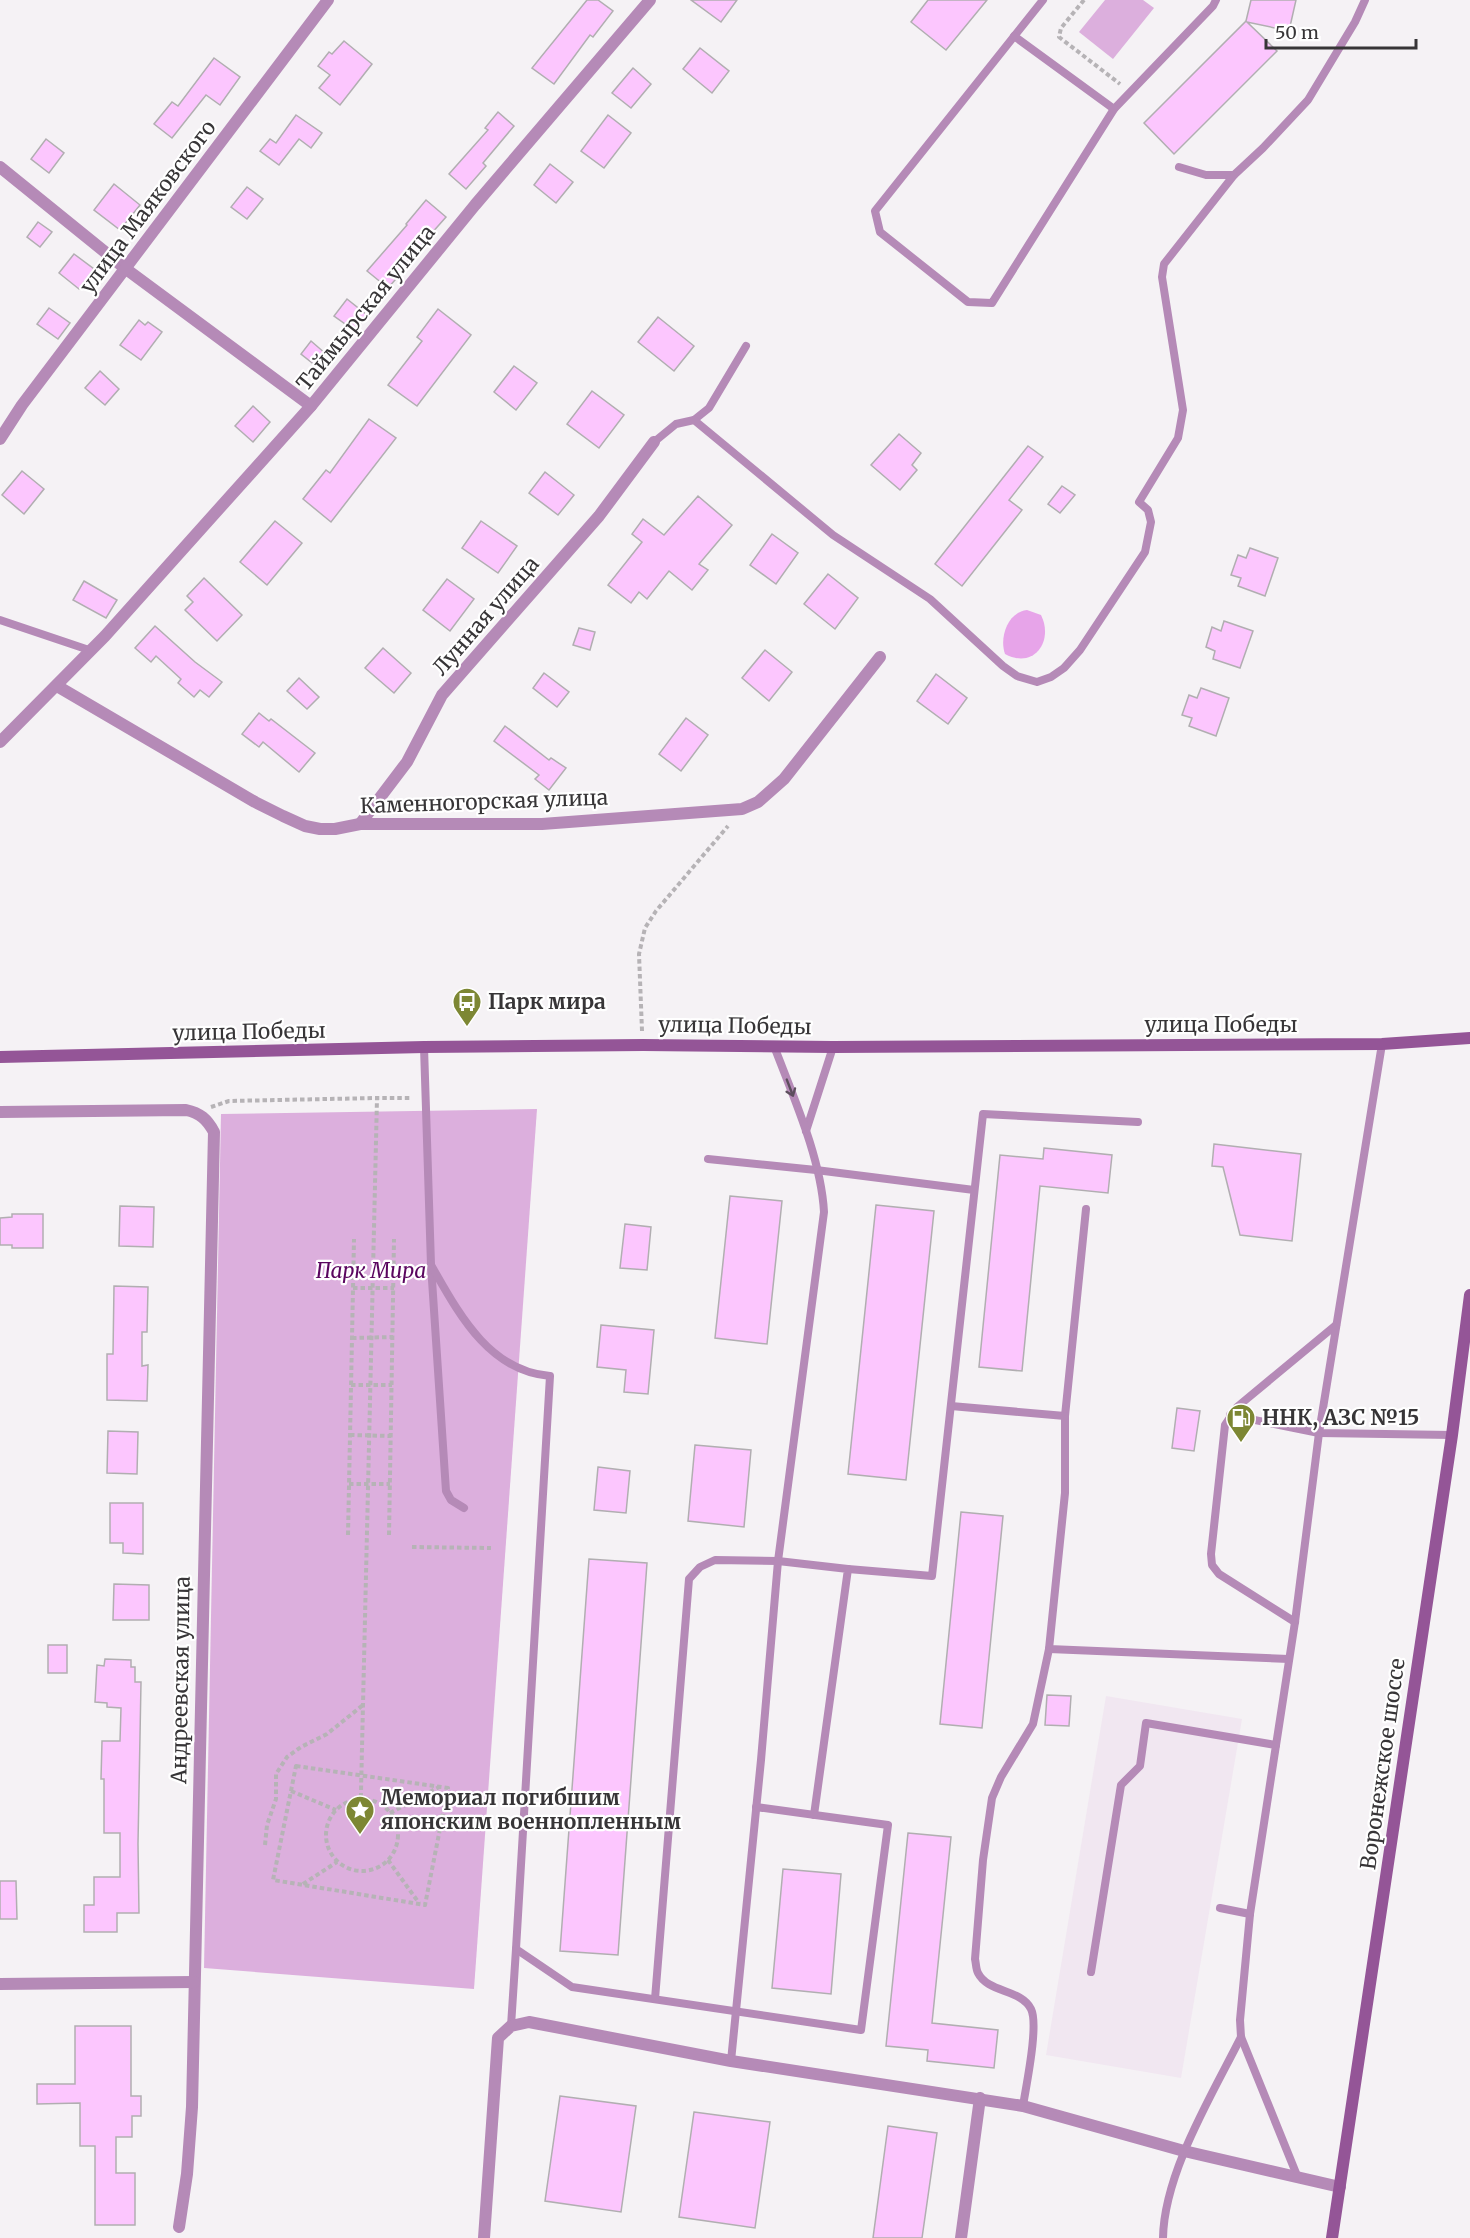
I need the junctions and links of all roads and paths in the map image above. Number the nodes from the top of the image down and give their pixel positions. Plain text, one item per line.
1 (328, 0) edge
2 (650, 0) edge
3 (1043, 0) edge
4 (1084, 0) edge
5 (1216, 0) edge
6 (1365, 0) edge
7 (1014, 36) junction
8 (1131, 92) junction
9 (1114, 109) junction
10 (0, 167) edge
11 (1179, 167) dead end
12 (1234, 176) junction
13 (126, 269) junction
14 (746, 346) dead end
15 (311, 406) junction
16 (694, 420) junction
17 (0, 439) edge
18 (654, 442) joint
19 (0, 620) edge
20 (89, 650) junction
21 (880, 657) dead end
22 (57, 686) junction
23 (0, 742) edge
24 (742, 809) junction
25 (360, 824) junction
26 (1470, 1038) edge
27 (1382, 1044) junction
28 (643, 1045) junction
29 (774, 1046) junction
30 (424, 1047) junction
31 (833, 1047) junction
32 (0, 1057) edge
33 (378, 1098) junction
34 (425, 1098) junction
35 (0, 1112) edge
36 (198, 1113) junction
37 (1138, 1122) dead end
38 (806, 1131) junction
39 (708, 1160) dead end
40 (816, 1170) junction
41 (974, 1190) junction
42 (1086, 1209) dead end
43 (354, 1239) dead end
44 (394, 1239) dead end
45 (431, 1265) junction
46 (353, 1288) junction
47 (373, 1288) junction
48 (394, 1288) junction
49 (1470, 1295) edge
50 (1336, 1325) junction
51 (352, 1338) junction
52 (372, 1338) junction
53 (393, 1338) junction
54 (351, 1385) junction
55 (371, 1385) junction
56 (392, 1385) junction
57 (951, 1406) junction
58 (1230, 1415) junction
59 (1065, 1416) junction
60 (1319, 1433) junction
61 (1452, 1435) junction
62 (350, 1436) junction
63 (370, 1436) junction
64 (391, 1436) junction
65 (349, 1484) junction
66 (369, 1484) junction
67 (390, 1484) junction
68 (464, 1508) dead end
69 (348, 1535) dead end
70 (389, 1535) dead end
71 (412, 1547) dead end
72 (491, 1548) dead end
73 (778, 1561) junction
74 (848, 1569) junction
75 (1295, 1622) junction
76 (1049, 1649) junction
77 (1289, 1659) junction
78 (364, 1704) junction
79 (1276, 1746) junction
80 (362, 1776) junction
81 (440, 1787) junction
82 (291, 1791) junction
83 (361, 1799) junction
84 (756, 1807) junction
85 (336, 1810) junction
86 (390, 1813) junction
87 (814, 1815) junction
88 (360, 1834) dead end
89 (265, 1845) dead end
90 (388, 1860) junction
91 (337, 1862) junction
92 (302, 1885) junction
93 (420, 1904) junction
94 (1220, 1908) dead end
95 (1250, 1914) junction
96 (516, 1949) junction
97 (1091, 1972) dead end
98 (194, 1982) junction
99 (0, 1984) edge
100 (655, 2000) junction
101 (736, 2012) junction
102 (511, 2026) junction
103 (1241, 2037) junction
104 (731, 2061) junction
105 (980, 2098) junction
106 (1023, 2106) junction
107 (1184, 2151) junction
108 (1299, 2179) junction
109 (1340, 2187) junction
110 (179, 2227) dead end
111 (484, 2238) edge
112 (961, 2238) edge
113 (1163, 2238) edge
114 (1332, 2238) edge

1 - 13 street, улица Маяковского
2 - 15 street, Таймырская улица
3 - 7 lane
4 - 8 path
5 - 8 lane
6 - 12 lane
7 - 9 lane
7 - 9 lane
8 - 9 lane
10 - 13 street
11 - 12 lane
12 - 16 lane
13 - 15 street
13 - 17 street, улица Маяковского
14 - 16 lane
15 - 20 street, Таймырская улица
16 - 18 lane
18 - 25 street, Лунная улица
19 - 20 lane
20 - 22 street, Таймырская улица
21 - 24 street, Каменногорская улица
22 - 23 street, Таймырская улица
22 - 25 street, Каменногорская улица
24 - 25 street, Каменногорская улица
24 - 28 path
26 - 27 street, улица Победы
27 - 31 street, улица Победы
27 - 50 lane
28 - 29 street, улица Победы
28 - 30 street, улица Победы
29 - 31 street, улица Победы
29 -> 38 lane
30 - 32 street, улица Победы
30 - 34 lane
31 - 38 lane
33 - 34 path
33 - 36 path
33 - 47 path
34 - 45 lane
35 - 36 street
36 - 98 street, Андреевская улица
37 - 41 lane
38 - 40 lane
39 - 40 lane
40 - 41 lane
40 - 73 lane
41 - 57 lane
42 - 59 lane
43 - 46 path
44 - 48 path
45 - 68 lane
45 - 96 lane
46 - 47 path
46 - 51 path
47 - 48 path
47 - 52 path
48 - 53 path
49 - 61 street, Воронежское шоссе
50 - 58 lane
50 - 60 lane
51 - 52 path
51 - 54 path
52 - 53 path
52 - 55 path
53 - 56 path
54 - 55 path
54 - 62 path
55 - 56 path
55 - 63 path
56 - 64 path
57 - 59 lane
57 - 74 lane
58 - 60 lane
58 - 75 lane
59 - 76 lane
60 - 61 lane
60 - 75 lane
61 - 109 street, Воронежское шоссе
62 - 63 path
62 - 65 path
63 - 64 path
63 - 66 path
64 - 67 path
65 - 66 path
65 - 69 path
66 - 67 path
66 - 78 path
67 - 70 path
71 - 72 path
73 - 74 lane
73 - 84 lane
73 - 100 lane
74 - 87 lane
75 - 77 lane
76 - 77 lane
76 - 106 lane
77 - 79 lane
78 - 80 path
78 - 89 path
79 - 95 lane
79 - 97 lane
80 - 81 path
80 - 82 path
80 - 83 path
81 - 86 path
81 - 93 path
82 - 85 path
82 - 92 path
83 - 85 path
83 - 86 path
83 - 88 path
84 - 87 lane
84 - 101 lane
85 - 91 path
86 - 90 path
87 - 101 lane
90 - 91 path
90 - 93 path
91 - 92 path
92 - 93 path
94 - 95 lane
95 - 103 lane
96 - 100 lane
96 - 102 lane
98 - 99 street
98 - 110 street, Андреевская улица
100 - 101 lane
101 - 104 lane
102 - 104 street
102 - 111 street
103 - 107 lane
103 - 108 lane
104 - 105 street
105 - 106 street
105 - 112 street
106 - 107 street
107 - 108 street
107 - 113 lane
108 - 109 street
109 - 114 street, Воронежское шоссе

